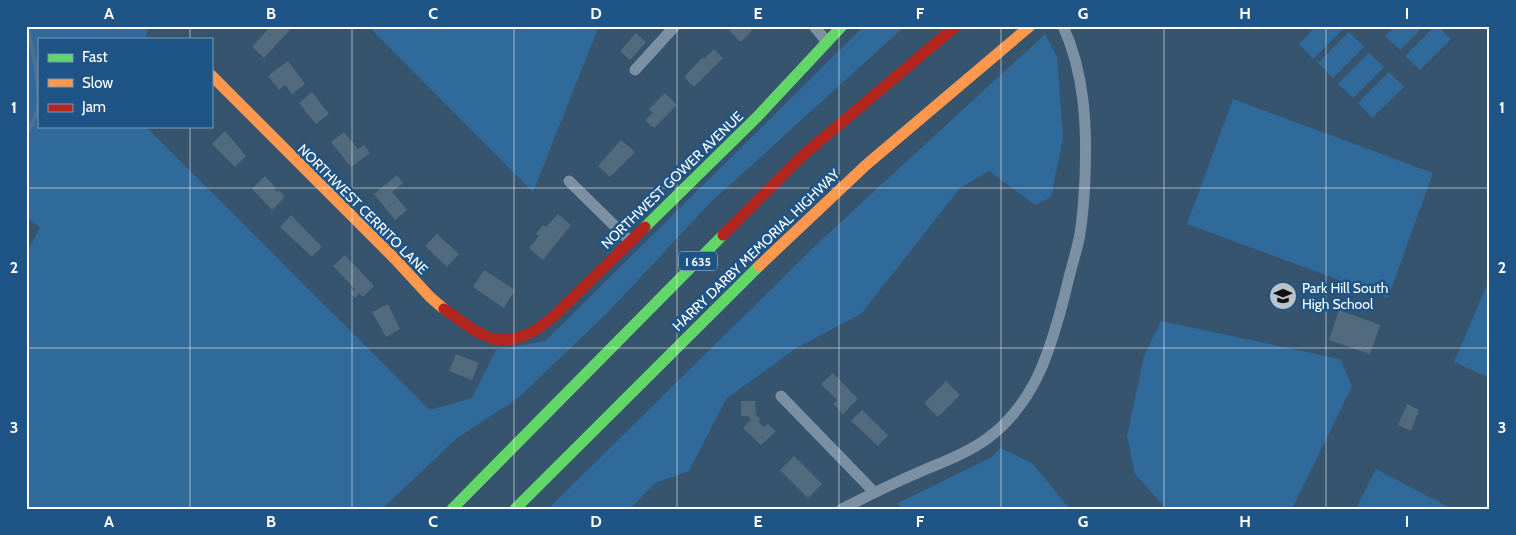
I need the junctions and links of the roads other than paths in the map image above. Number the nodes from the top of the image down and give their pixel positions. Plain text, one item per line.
1 (675, 26) edge
2 (814, 26) edge
3 (842, 26) edge
4 (956, 26) edge
5 (1030, 26) edge
6 (1063, 26) edge
7 (828, 42) junction
8 (635, 70) dead end
9 (212, 75) edge
10 (569, 181) dead end
11 (630, 241) junction
12 (510, 339) joint
13 (781, 396) dead end
14 (874, 492) junction
15 (452, 509) edge
16 (515, 509) edge
17 (842, 509) edge

1 - 8 street
2 - 7 street
3 - 7 main road, NORTHWEST GOWER AVENUE
4 - 15 main road, I 635
5 - 16 main road, HARRY DARBY MEMORIAL HIGHWAY
6 - 14 street
7 - 11 main road, NORTHWEST GOWER AVENUE
9 - 12 main road, NORTHWEST CERRITO LANE
10 - 11 street
11 - 12 main road, NORTHWEST GOWER AVENUE
13 - 14 street
14 - 17 street

